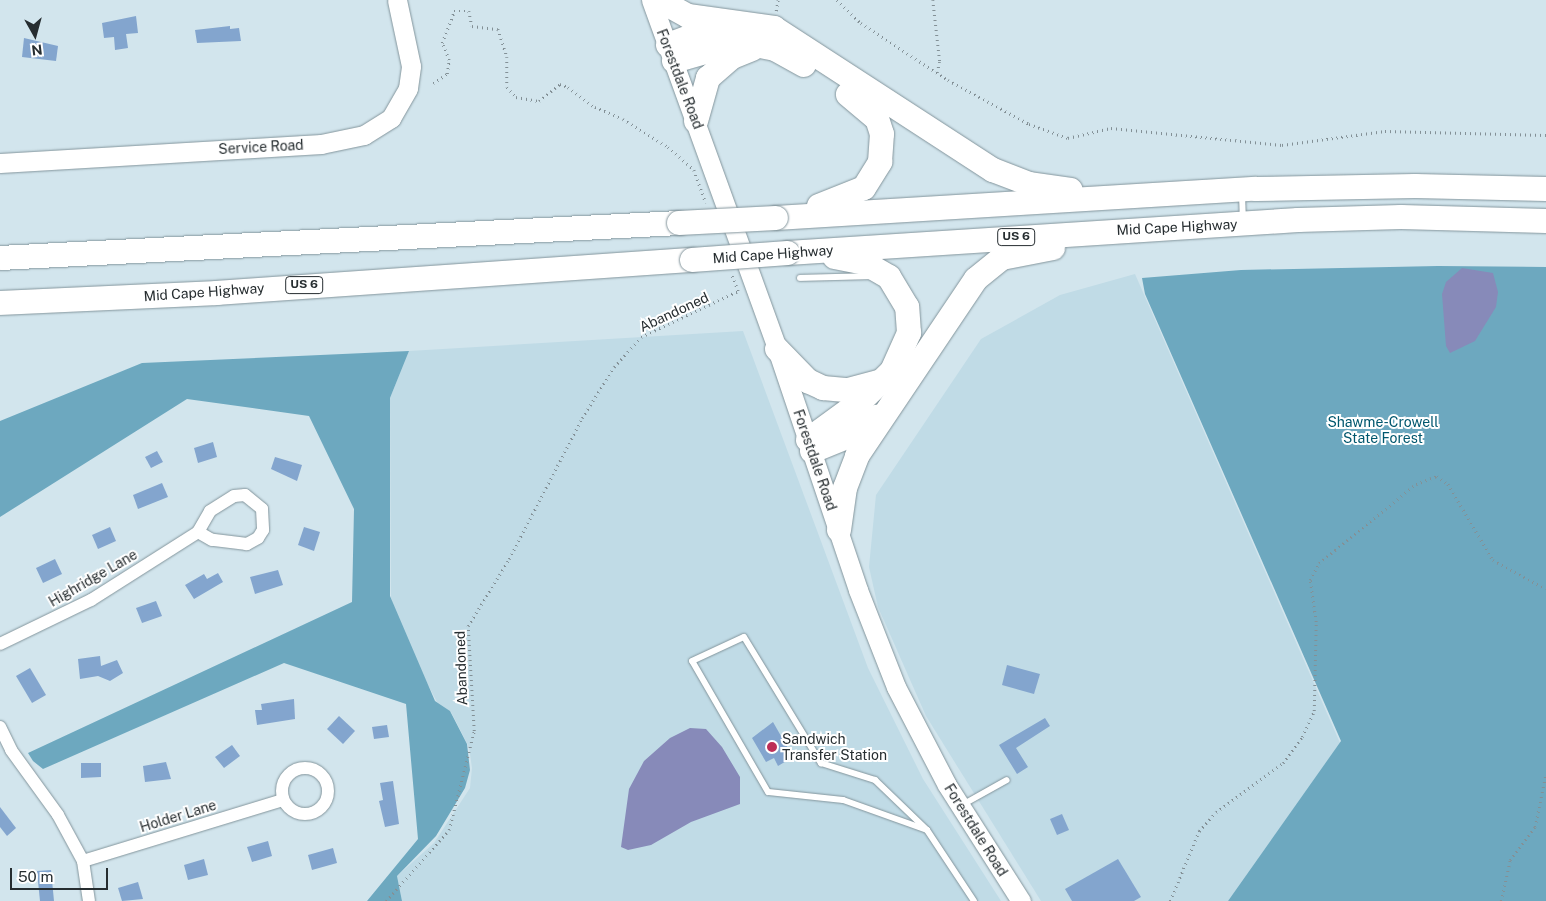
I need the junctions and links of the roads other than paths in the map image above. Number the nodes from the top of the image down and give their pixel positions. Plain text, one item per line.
1 (397, 0) edge
2 (651, 0) edge
3 (659, 0) edge
4 (732, 22) junction
5 (764, 45) junction
6 (671, 53) junction
7 (696, 121) junction
8 (0, 163) edge
9 (1242, 190) junction
10 (1546, 190) edge
11 (1130, 197) junction
12 (776, 218) junction
13 (1546, 222) edge
14 (1243, 223) junction
15 (788, 253) junction
16 (0, 258) edge
17 (889, 277) junction
18 (800, 278) dead end
19 (267, 288) junction
20 (0, 303) edge
21 (46, 310) dead end
22 (777, 349) junction
23 (886, 377) junction
24 (894, 400) junction
25 (810, 446) junction
26 (839, 530) junction
27 (198, 532) junction
28 (0, 644) edge
29 (0, 727) edge
30 (1006, 780) dead end
31 (283, 800) dead end
32 (960, 806) junction
33 (927, 830) junction
34 (83, 861) junction
35 (89, 901) edge
36 (974, 901) edge
37 (1021, 901) edge

1 - 8 main road, Service Road
2 - 6 main road, Forestdale Road
3 - 4 highway
4 - 6 highway
4 - 11 highway
5 - 6 highway
5 - 7 highway
5 - 12 highway
6 - 7 main road, Forestdale Road
7 - 22 main road, Forestdale Road
9 - 10 highway
9 - 11 highway
9 - 14 lane
11 - 12 highway
12 - 16 highway, bridge
13 - 14 highway, Mid Cape Highway / US 6
14 - 15 highway, Mid Cape Highway / US 6
14 - 24 highway
15 - 17 highway
15 - 19 highway, Mid Cape Highway / US 6, bridge
17 - 18 lane
17 - 23 highway
19 - 20 highway, Mid Cape Highway / US 6
19 - 21 lane
22 - 23 highway
22 - 25 main road, Forestdale Road
23 - 25 highway
24 - 25 highway
24 - 26 highway
25 - 26 main road, Forestdale Road
26 - 32 main road, Forestdale Road
27 - 27 street, Highridge Lane
27 - 28 street, Highridge Lane
29 - 34 street
30 - 32 lane
31 - 34 street, Holder Lane
32 - 37 main road, Forestdale Road
33 - 33 lane
33 - 36 lane
34 - 35 street

